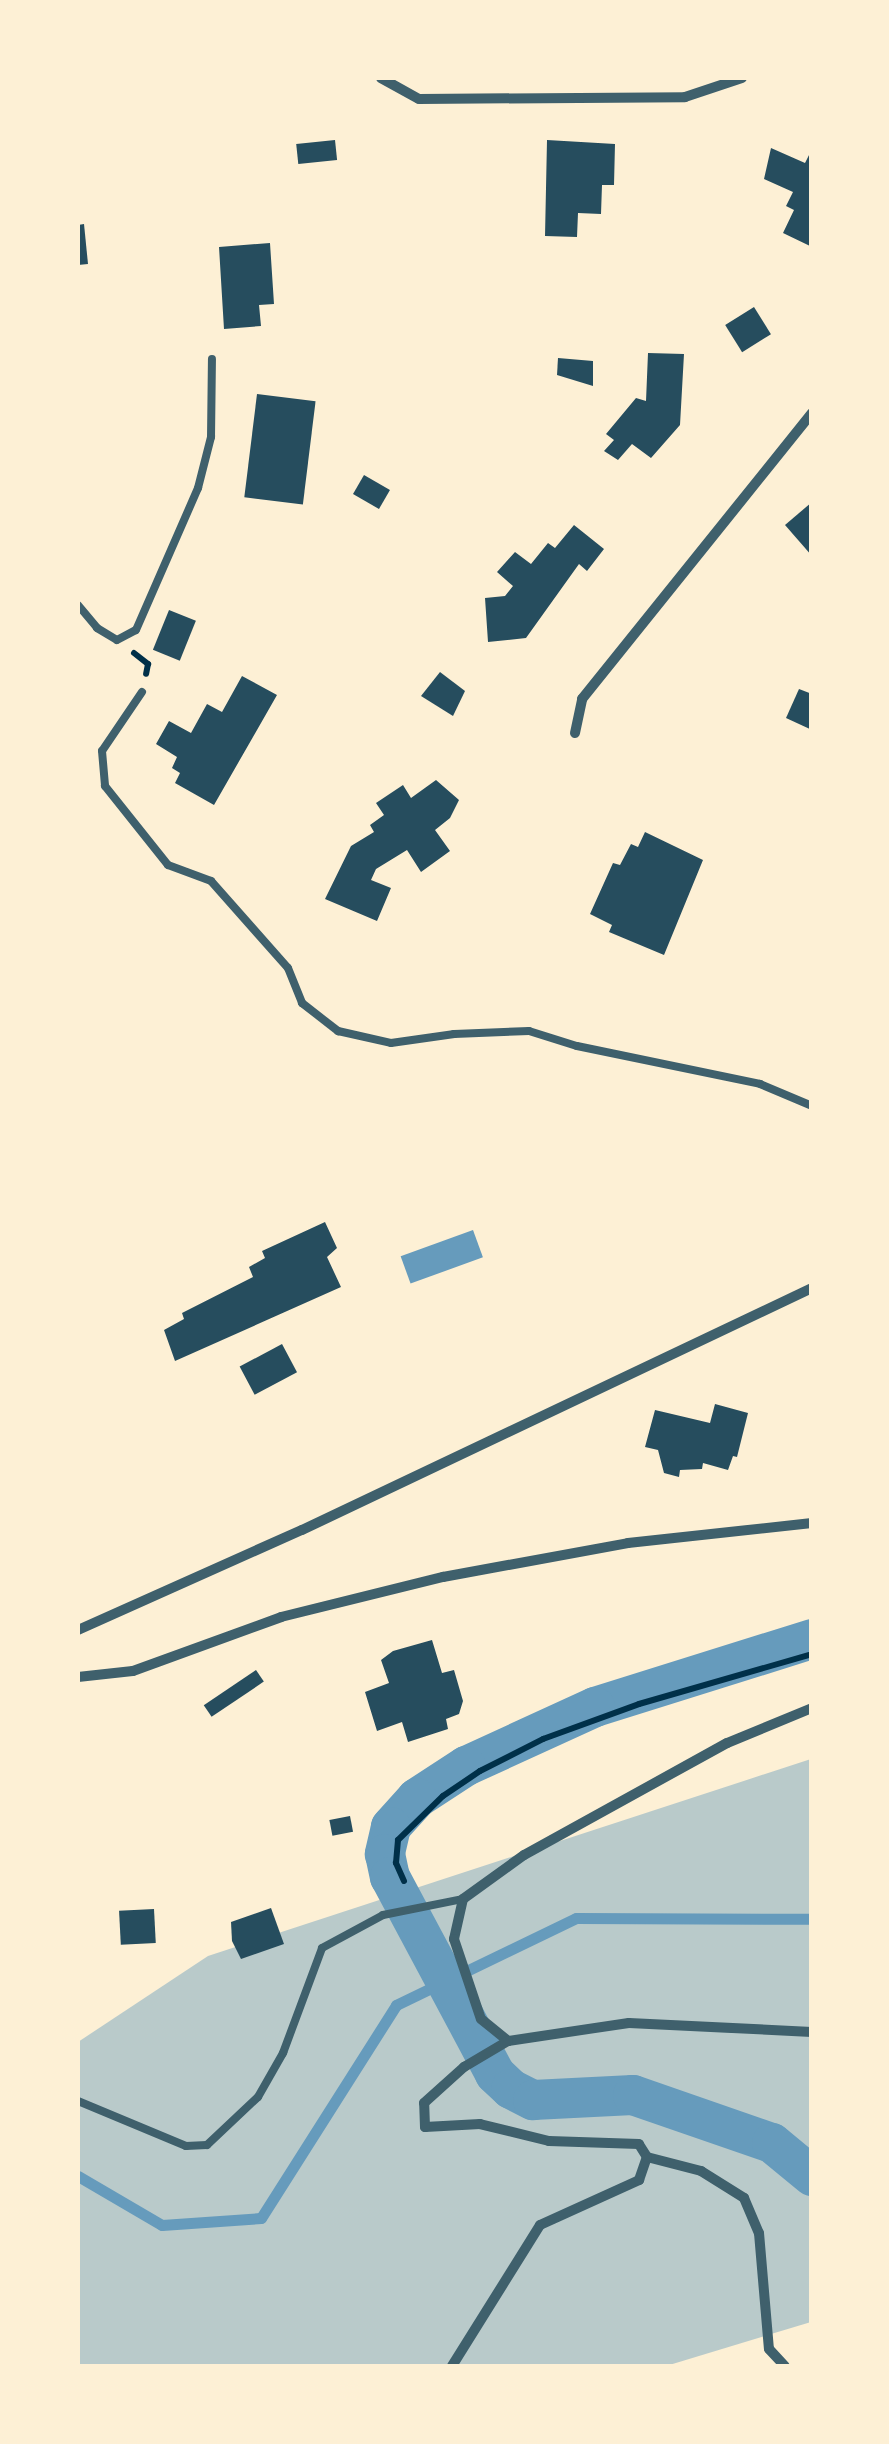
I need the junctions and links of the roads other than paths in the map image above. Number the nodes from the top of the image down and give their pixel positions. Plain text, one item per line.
1 (381, 78) edge
2 (742, 78) edge
3 (212, 360) dead end
4 (812, 413) edge
5 (78, 605) edge
6 (142, 692) road end
7 (575, 733) dead end
8 (812, 1106) edge
9 (812, 1288) edge
10 (812, 1524) edge
11 (78, 1630) edge
12 (78, 1677) edge
13 (812, 1708) edge
14 (463, 1899) junction
15 (812, 2032) edge
16 (508, 2041) junction
17 (78, 2101) edge
18 (648, 2157) junction
19 (452, 2366) edge
20 (785, 2366) edge

1 - 2 street
3 - 5 lane
4 - 7 street
6 - 8 lane
9 - 11 street
10 - 12 street
13 - 14 street
14 - 16 street
14 - 17 lane
15 - 16 street
16 - 18 street
18 - 19 street
18 - 20 street

